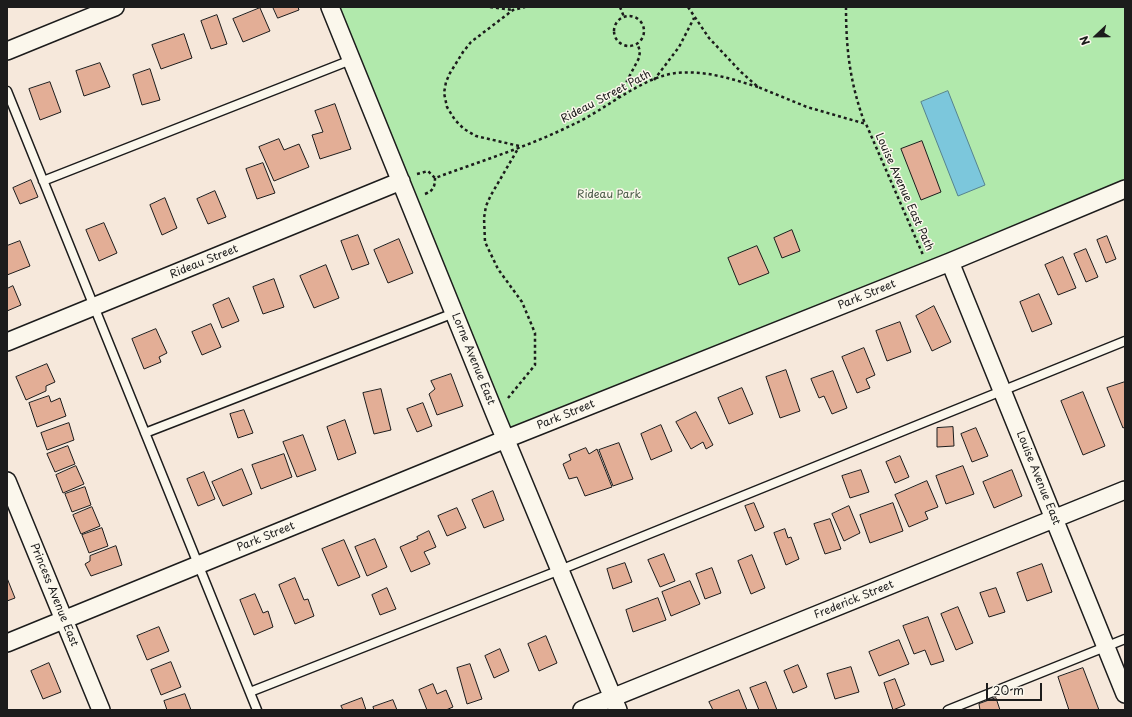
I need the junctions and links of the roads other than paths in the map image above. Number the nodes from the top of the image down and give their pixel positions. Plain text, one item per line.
1 (115, 7) edge
2 (330, 7) edge
3 (7, 51) edge
4 (351, 60) junction
5 (7, 91) edge
6 (43, 181) junction
7 (400, 182) junction
8 (1125, 189) edge
9 (950, 262) junction
10 (93, 307) junction
11 (454, 313) junction
12 (1125, 341) edge
13 (7, 342) edge
14 (1003, 390) junction
15 (145, 433) junction
16 (506, 439) junction
17 (7, 481) edge
18 (1125, 490) edge
19 (1055, 518) junction
20 (199, 565) junction
21 (560, 570) junction
22 (65, 620) junction
23 (1125, 639) edge
24 (7, 643) edge
25 (1106, 647) junction
26 (250, 692) junction
27 (1125, 694) edge
28 (615, 704) edge
29 (101, 710) edge
30 (257, 710) edge
31 (582, 710) edge
32 (948, 710) edge

1 - 3 street
2 - 4 street, Lorne Avenue East
4 - 6 lane
4 - 7 street, Lorne Avenue East
5 - 6 lane
6 - 10 lane
7 - 10 street, Rideau Street
7 - 11 street, Lorne Avenue East
8 - 9 street, Park Street
9 - 14 street, Louise Avenue East
9 - 16 street, Park Street
10 - 13 street, Rideau Street
10 - 15 lane
11 - 15 lane
11 - 16 street, Lorne Avenue East
12 - 14 lane
14 - 19 street, Louise Avenue East
14 - 21 lane
15 - 20 lane
16 - 20 street, Park Street
16 - 21 street, Lorne Avenue East
17 - 22 street, Princess Avenue East
18 - 19 street, Frederick Street
19 - 25 street, Louise Avenue East
19 - 28 street, Frederick Street
20 - 22 street, Park Street
20 - 26 lane
21 - 26 lane
21 - 28 street, Lorne Avenue East
22 - 24 street, Park Street
22 - 29 street, Princess Avenue East
23 - 25 lane
25 - 27 street, Louise Avenue East
25 - 32 lane
26 - 30 lane
28 - 31 street, Frederick Street

